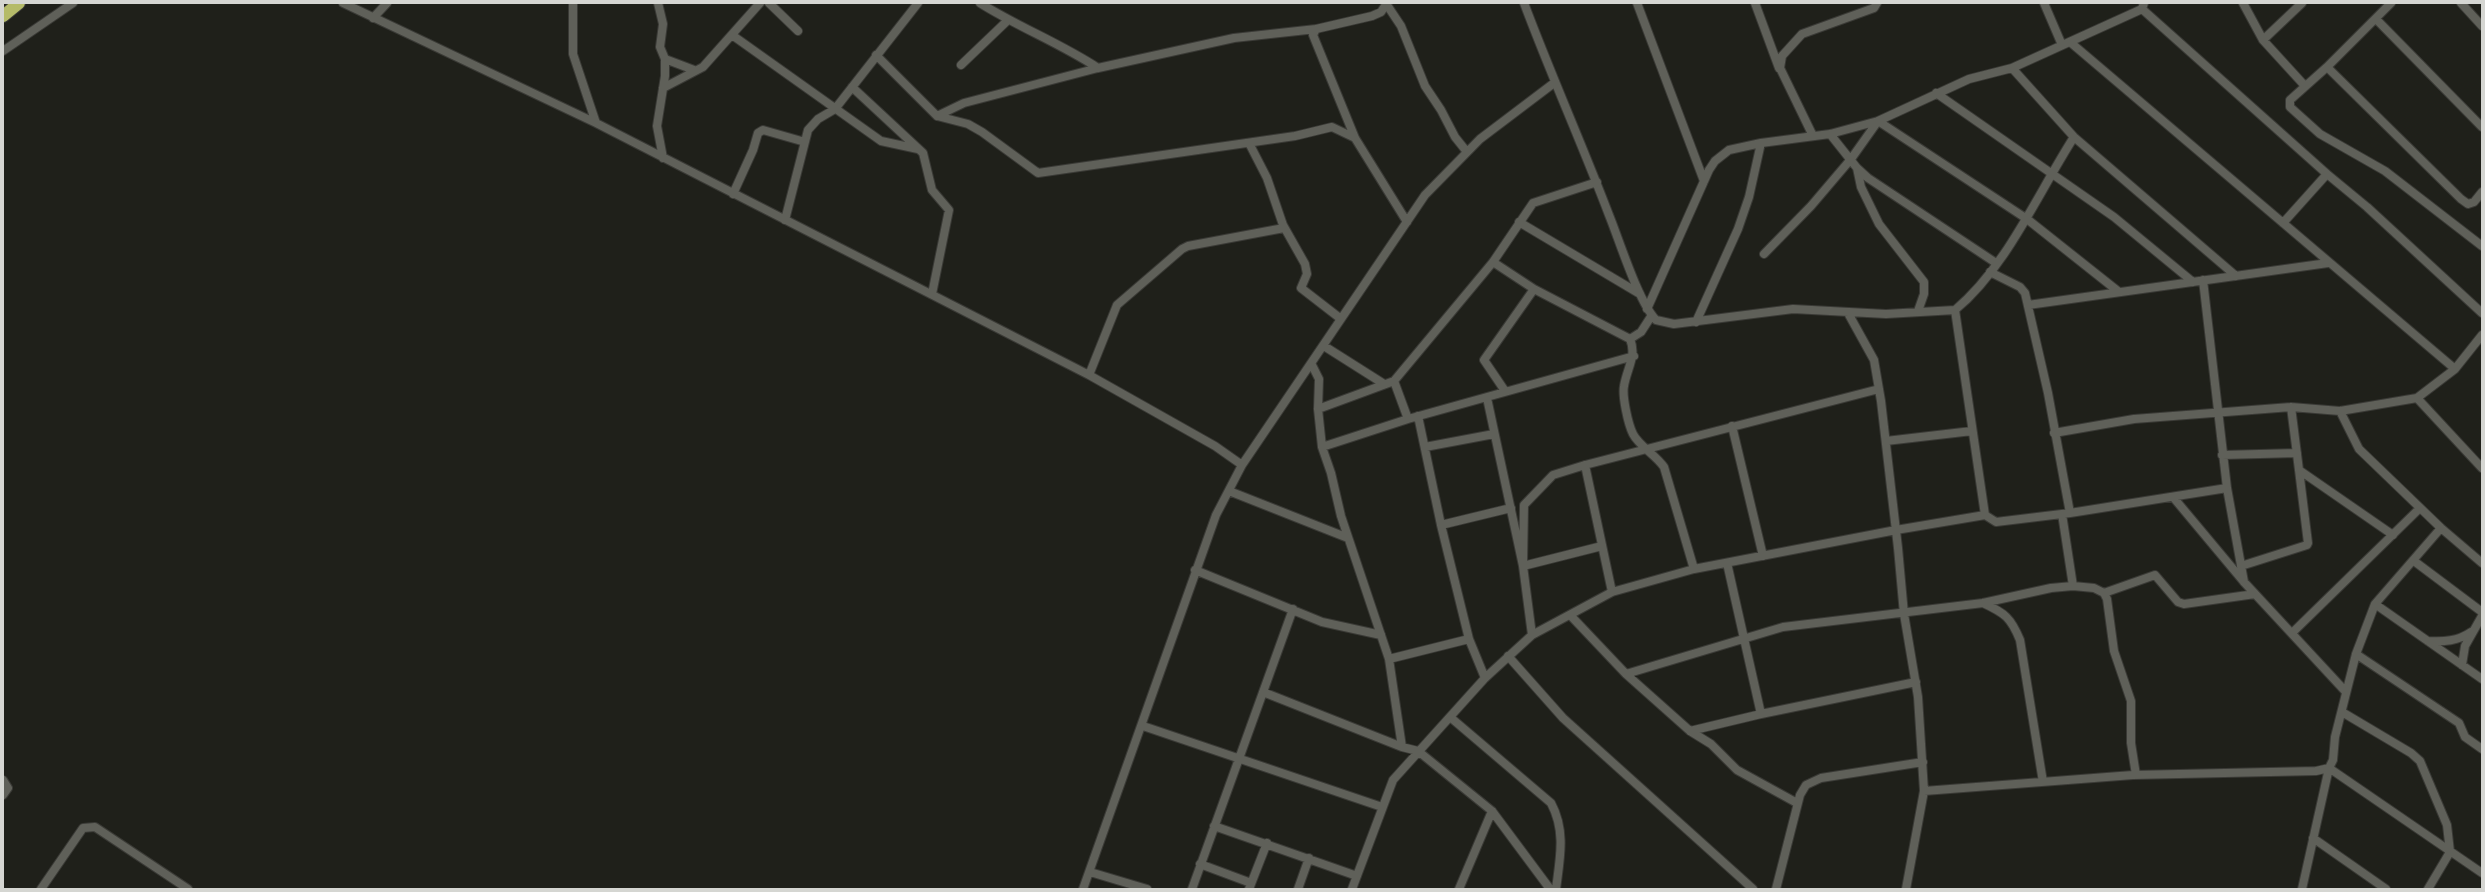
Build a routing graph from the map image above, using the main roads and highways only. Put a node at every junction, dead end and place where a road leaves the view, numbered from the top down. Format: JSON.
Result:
{"nodes":[{"id":1,"x":19,"y":3,"type":"edge"},
{"id":2,"x":3,"y":16,"type":"edge"}],
"edges":[{"from":1,"to":2,"type":"highway"}]}
